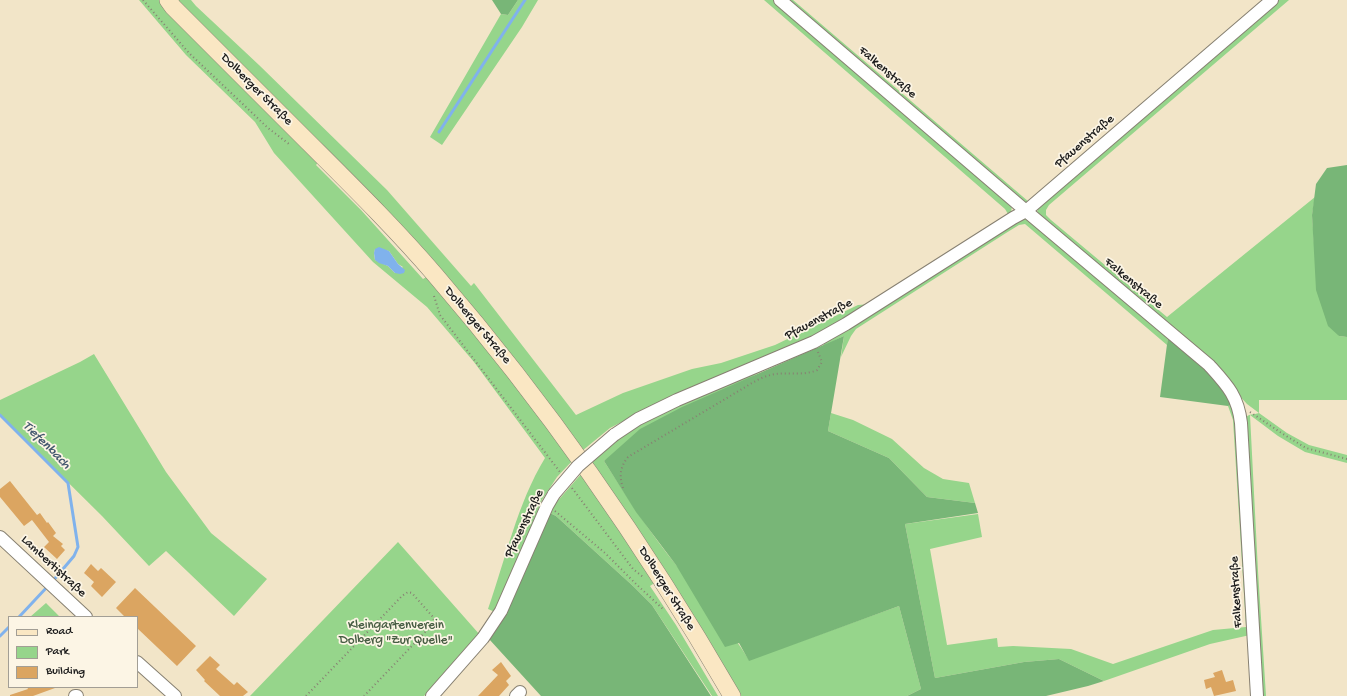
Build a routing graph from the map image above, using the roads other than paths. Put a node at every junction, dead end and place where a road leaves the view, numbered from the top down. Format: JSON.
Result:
{"nodes":[{"id":1,"x":168,"y":0,"type":"edge"},
{"id":2,"x":780,"y":0,"type":"edge"},
{"id":3,"x":1272,"y":0,"type":"edge"},
{"id":4,"x":1026,"y":211,"type":"junction"},
{"id":5,"x":0,"y":537,"type":"edge"},
{"id":6,"x":85,"y":616,"type":"edge"},
{"id":7,"x":138,"y":663,"type":"edge"},
{"id":8,"x":175,"y":696,"type":"edge"},
{"id":9,"x":432,"y":696,"type":"edge"},
{"id":10,"x":732,"y":696,"type":"edge"},
{"id":11,"x":1257,"y":696,"type":"edge"}],
"edges":[{"from":1,"to":10,"type":"main road","name":"Dolberger Straße"},
{"from":2,"to":4,"type":"street","name":"Falkenstraße"},
{"from":3,"to":4,"type":"street","name":"Pfauenstraße"},
{"from":4,"to":9,"type":"street","name":"Pfauenstraße","bridge":true},
{"from":4,"to":11,"type":"street","name":"Falkenstraße"},
{"from":5,"to":6,"type":"street","name":"Lambertistraße"},
{"from":7,"to":8,"type":"street"}]}
